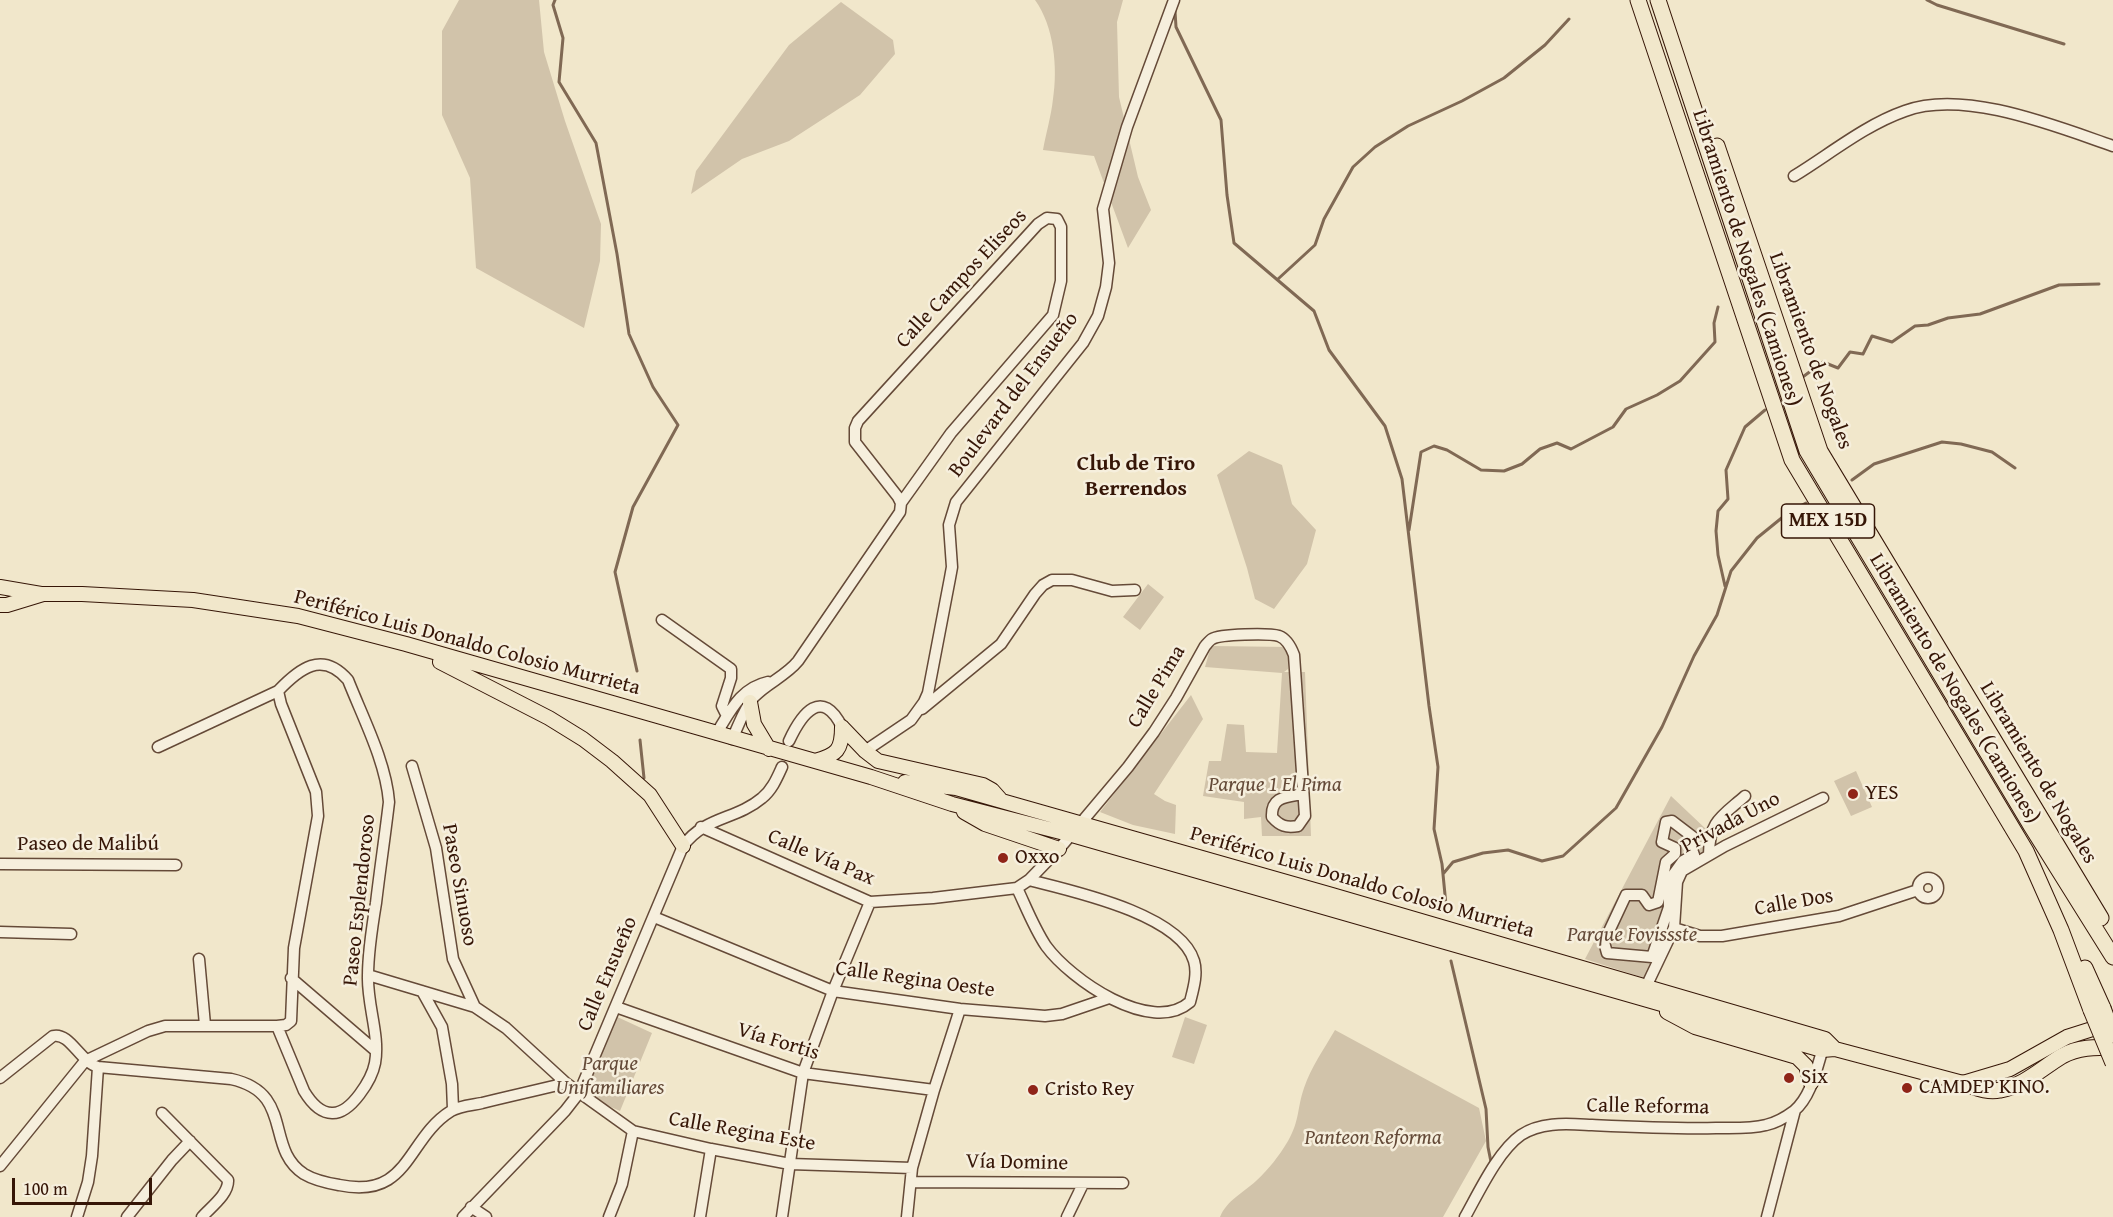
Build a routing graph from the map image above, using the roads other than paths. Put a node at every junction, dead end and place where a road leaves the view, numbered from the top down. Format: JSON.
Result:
{"nodes":[{"id":1,"x":1174,"y":0,"type":"edge"},
{"id":2,"x":1638,"y":0,"type":"edge"},
{"id":3,"x":1646,"y":0,"type":"edge"},
{"id":4,"x":1658,"y":0,"type":"edge"},
{"id":5,"x":1668,"y":0,"type":"edge"},
{"id":6,"x":2113,"y":146,"type":"edge"},
{"id":7,"x":1794,"y":176,"type":"dead end"},
{"id":8,"x":901,"y":503,"type":"junction"},
{"id":9,"x":0,"y":586,"type":"edge"},
{"id":10,"x":1135,"y":590,"type":"dead end"},
{"id":11,"x":43,"y":594,"type":"junction"},
{"id":12,"x":0,"y":604,"type":"edge"},
{"id":13,"x":662,"y":620,"type":"dead end"},
{"id":14,"x":406,"y":644,"type":"junction"},
{"id":15,"x":278,"y":691,"type":"junction"},
{"id":16,"x":754,"y":694,"type":"junction"},
{"id":17,"x":919,"y":712,"type":"junction"},
{"id":18,"x":727,"y":716,"type":"junction"},
{"id":19,"x":842,"y":727,"type":"junction"},
{"id":20,"x":716,"y":734,"type":"junction"},
{"id":21,"x":732,"y":739,"type":"junction"},
{"id":22,"x":789,"y":741,"type":"dead end"},
{"id":23,"x":158,"y":747,"type":"dead end"},
{"id":24,"x":769,"y":749,"type":"junction"},
{"id":25,"x":865,"y":751,"type":"junction"},
{"id":26,"x":815,"y":761,"type":"junction"},
{"id":27,"x":412,"y":766,"type":"dead end"},
{"id":28,"x":782,"y":767,"type":"dead end"},
{"id":29,"x":872,"y":777,"type":"junction"},
{"id":30,"x":956,"y":788,"type":"junction"},
{"id":31,"x":1303,"y":794,"type":"dead end"},
{"id":32,"x":1745,"y":795,"type":"dead end"},
{"id":33,"x":1823,"y":798,"type":"dead end"},
{"id":34,"x":1001,"y":801,"type":"junction"},
{"id":35,"x":952,"y":804,"type":"junction"},
{"id":36,"x":1081,"y":823,"type":"junction"},
{"id":37,"x":701,"y":827,"type":"junction"},
{"id":38,"x":1072,"y":835,"type":"junction"},
{"id":39,"x":1693,"y":837,"type":"junction"},
{"id":40,"x":683,"y":846,"type":"junction"},
{"id":41,"x":1059,"y":849,"type":"junction"},
{"id":42,"x":1709,"y":850,"type":"junction"},
{"id":43,"x":0,"y":864,"type":"edge"},
{"id":44,"x":176,"y":865,"type":"dead end"},
{"id":45,"x":1029,"y":880,"type":"junction"},
{"id":46,"x":1017,"y":888,"type":"junction"},
{"id":47,"x":1918,"y":890,"type":"dead end"},
{"id":48,"x":870,"y":902,"type":"junction"},
{"id":49,"x":654,"y":917,"type":"junction"},
{"id":50,"x":1674,"y":928,"type":"junction"},
{"id":51,"x":0,"y":932,"type":"edge"},
{"id":52,"x":71,"y":934,"type":"dead end"},
{"id":53,"x":2113,"y":938,"type":"edge"},
{"id":54,"x":2113,"y":957,"type":"edge"},
{"id":55,"x":199,"y":959,"type":"dead end"},
{"id":56,"x":368,"y":975,"type":"junction"},
{"id":57,"x":291,"y":978,"type":"junction"},
{"id":58,"x":422,"y":991,"type":"junction"},
{"id":59,"x":833,"y":991,"type":"junction"},
{"id":60,"x":1646,"y":996,"type":"junction"},
{"id":61,"x":1109,"y":998,"type":"junction"},
{"id":62,"x":475,"y":1007,"type":"junction"},
{"id":63,"x":615,"y":1007,"type":"junction"},
{"id":64,"x":960,"y":1009,"type":"junction"},
{"id":65,"x":2097,"y":1009,"type":"junction"},
{"id":66,"x":2113,"y":1023,"type":"edge"},
{"id":67,"x":204,"y":1025,"type":"junction"},
{"id":68,"x":278,"y":1026,"type":"junction"},
{"id":69,"x":2081,"y":1033,"type":"junction"},
{"id":70,"x":2113,"y":1034,"type":"edge"},
{"id":71,"x":1827,"y":1046,"type":"junction"},
{"id":72,"x":2113,"y":1048,"type":"edge"},
{"id":73,"x":376,"y":1051,"type":"junction"},
{"id":74,"x":2113,"y":1063,"type":"edge"},
{"id":75,"x":92,"y":1064,"type":"junction"},
{"id":76,"x":803,"y":1073,"type":"junction"},
{"id":77,"x":0,"y":1078,"type":"edge"},
{"id":78,"x":566,"y":1083,"type":"junction"},
{"id":79,"x":1811,"y":1083,"type":"junction"},
{"id":80,"x":1963,"y":1083,"type":"junction"},
{"id":81,"x":934,"y":1090,"type":"junction"},
{"id":82,"x":579,"y":1093,"type":"junction"},
{"id":83,"x":453,"y":1109,"type":"junction"},
{"id":84,"x":1795,"y":1110,"type":"junction"},
{"id":85,"x":162,"y":1113,"type":"dead end"},
{"id":86,"x":633,"y":1131,"type":"junction"},
{"id":87,"x":190,"y":1141,"type":"junction"},
{"id":88,"x":711,"y":1149,"type":"junction"},
{"id":89,"x":790,"y":1164,"type":"junction"},
{"id":90,"x":0,"y":1166,"type":"edge"},
{"id":91,"x":912,"y":1168,"type":"junction"},
{"id":92,"x":911,"y":1182,"type":"junction"},
{"id":93,"x":1123,"y":1183,"type":"dead end"},
{"id":94,"x":1083,"y":1184,"type":"junction"},
{"id":95,"x":471,"y":1207,"type":"junction"},
{"id":96,"x":77,"y":1217,"type":"edge"},
{"id":97,"x":127,"y":1217,"type":"edge"},
{"id":98,"x":202,"y":1217,"type":"edge"},
{"id":99,"x":463,"y":1217,"type":"edge"},
{"id":100,"x":486,"y":1217,"type":"edge"},
{"id":101,"x":609,"y":1217,"type":"edge"},
{"id":102,"x":700,"y":1217,"type":"edge"},
{"id":103,"x":782,"y":1217,"type":"edge"},
{"id":104,"x":907,"y":1217,"type":"edge"},
{"id":105,"x":1067,"y":1217,"type":"edge"},
{"id":106,"x":1465,"y":1217,"type":"edge"},
{"id":107,"x":1767,"y":1217,"type":"edge"}],
"edges":[{"from":1,"to":17,"type":"street","name":"Boulevard del Ensueño"},
{"from":2,"to":65,"type":"highway","name":"Libramiento de Nogales (Camiones)","number":"MEX 15D"},
{"from":3,"to":65,"type":"highway","number":"MEX 15D"},
{"from":4,"to":54,"type":"highway","name":"Libramiento de Nogales","number":"MEX 15D"},
{"from":5,"to":53,"type":"highway","name":"Libramiento de Nogales","number":"MEX 15D"},
{"from":6,"to":7,"type":"street"},
{"from":8,"to":8,"type":"street","name":"Calle Campos Eliseos"},
{"from":8,"to":16,"type":"street","name":"Calle Campos Eliseos"},
{"from":9,"to":11,"type":"main road","name":"Periférico Luis Donaldo Colosio Murrieta"},
{"from":10,"to":17,"type":"street"},
{"from":11,"to":12,"type":"main road","name":"Periférico Luis Donaldo Colosio Murrieta"},
{"from":11,"to":14,"type":"main road","name":"Periférico Luis Donaldo Colosio Murrieta"},
{"from":13,"to":18,"type":"street"},
{"from":14,"to":20,"type":"main road","name":"Periférico Luis Donaldo Colosio Murrieta"},
{"from":14,"to":40,"type":"main road"},
{"from":15,"to":23,"type":"street"},
{"from":15,"to":56,"type":"street","name":"Paseo Esplendoroso"},
{"from":15,"to":57,"type":"street"},
{"from":16,"to":18,"type":"street","name":"Calle Campos Eliseos"},
{"from":16,"to":21,"type":"street"},
{"from":16,"to":24,"type":"main road"},
{"from":17,"to":25,"type":"street"},
{"from":18,"to":20,"type":"street","name":"Calle Campos Eliseos"},
{"from":19,"to":22,"type":"street"},
{"from":19,"to":25,"type":"main road"},
{"from":19,"to":26,"type":"main road"},
{"from":20,"to":21,"type":"main road","name":"Periférico Luis Donaldo Colosio Murrieta"},
{"from":21,"to":24,"type":"main road","name":"Periférico Luis Donaldo Colosio Murrieta"},
{"from":24,"to":26,"type":"main road","name":"Periférico Luis Donaldo Colosio Murrieta"},
{"from":25,"to":34,"type":"main road"},
{"from":26,"to":29,"type":"main road","name":"Periférico Luis Donaldo Colosio Murrieta"},
{"from":27,"to":62,"type":"street","name":"Paseo Sinuoso"},
{"from":28,"to":37,"type":"street"},
{"from":29,"to":30,"type":"main road","name":"Periférico Luis Donaldo Colosio Murrieta"},
{"from":29,"to":35,"type":"main road","name":"Periférico Luis Donaldo Colosio Murrieta"},
{"from":30,"to":34,"type":"main road","name":"Periférico Luis Donaldo Colosio Murrieta"},
{"from":30,"to":35,"type":"main road"},
{"from":31,"to":36,"type":"street","name":"Calle Pima"},
{"from":32,"to":42,"type":"street"},
{"from":33,"to":42,"type":"street","name":"Privada Uno"},
{"from":34,"to":36,"type":"main road","name":"Periférico Luis Donaldo Colosio Murrieta"},
{"from":35,"to":38,"type":"main road","name":"Periférico Luis Donaldo Colosio Murrieta"},
{"from":35,"to":41,"type":"main road"},
{"from":36,"to":38,"type":"street","name":"Calle Vía Pax"},
{"from":36,"to":60,"type":"main road","name":"Periférico Luis Donaldo Colosio Murrieta"},
{"from":37,"to":40,"type":"street"},
{"from":37,"to":48,"type":"street","name":"Calle Vía Pax"},
{"from":38,"to":41,"type":"street","name":"Calle Vía Pax"},
{"from":38,"to":60,"type":"main road","name":"Periférico Luis Donaldo Colosio Murrieta"},
{"from":39,"to":39,"type":"street"},
{"from":39,"to":42,"type":"street"},
{"from":40,"to":49,"type":"street","name":"Calle Ensueño"},
{"from":41,"to":45,"type":"street","name":"Calle Vía Pax"},
{"from":42,"to":50,"type":"street","name":"Privada Uno"},
{"from":43,"to":44,"type":"street","name":"Paseo de Malibú"},
{"from":45,"to":46,"type":"street","name":"Calle Vía Pax"},
{"from":45,"to":61,"type":"street"},
{"from":46,"to":48,"type":"street","name":"Calle Vía Pax"},
{"from":46,"to":61,"type":"street"},
{"from":47,"to":50,"type":"street","name":"Calle Dos"},
{"from":48,"to":59,"type":"street"},
{"from":49,"to":59,"type":"street","name":"Calle Regina Oeste"},
{"from":49,"to":63,"type":"street","name":"Calle Ensueño"},
{"from":50,"to":60,"type":"street","name":"Privada Uno"},
{"from":51,"to":52,"type":"street"},
{"from":55,"to":67,"type":"street"},
{"from":56,"to":58,"type":"street"},
{"from":56,"to":73,"type":"street","name":"Paseo Esplendoroso"},
{"from":57,"to":68,"type":"street"},
{"from":57,"to":73,"type":"street"},
{"from":58,"to":62,"type":"street"},
{"from":58,"to":83,"type":"street"},
{"from":59,"to":64,"type":"street","name":"Calle Regina Oeste"},
{"from":59,"to":76,"type":"street"},
{"from":60,"to":71,"type":"main road","name":"Periférico Luis Donaldo Colosio Murrieta"},
{"from":60,"to":79,"type":"main road"},
{"from":61,"to":64,"type":"street","name":"Calle Regina Oeste"},
{"from":62,"to":78,"type":"street"},
{"from":63,"to":76,"type":"street","name":"Vía Fortis"},
{"from":63,"to":82,"type":"street","name":"Calle Ensueño"},
{"from":64,"to":81,"type":"street"},
{"from":65,"to":70,"type":"highway","number":"MEX 15D","bridge":true},
{"from":65,"to":74,"type":"highway","name":"Libramiento de Nogales (Camiones)","number":"MEX 15D","bridge":true},
{"from":66,"to":69,"type":"main road"},
{"from":67,"to":68,"type":"street"},
{"from":67,"to":75,"type":"street"},
{"from":68,"to":73,"type":"street","name":"Paseo Esplendoroso"},
{"from":69,"to":70,"type":"street"},
{"from":69,"to":80,"type":"main road"},
{"from":71,"to":79,"type":"street"},
{"from":71,"to":80,"type":"main road","name":"Periférico Luis Donaldo Colosio Murrieta"},
{"from":72,"to":80,"type":"highway"},
{"from":75,"to":77,"type":"street"},
{"from":75,"to":83,"type":"street"},
{"from":75,"to":90,"type":"street"},
{"from":75,"to":96,"type":"street"},
{"from":76,"to":81,"type":"street","name":"Vía Fortis"},
{"from":76,"to":89,"type":"street"},
{"from":78,"to":82,"type":"street"},
{"from":78,"to":83,"type":"street"},
{"from":79,"to":84,"type":"street"},
{"from":81,"to":91,"type":"street"},
{"from":82,"to":86,"type":"street","name":"Calle Regina Este"},
{"from":82,"to":95,"type":"street","name":"Calle Ensueño"},
{"from":84,"to":106,"type":"street","name":"Calle Reforma"},
{"from":84,"to":107,"type":"street"},
{"from":85,"to":87,"type":"street"},
{"from":86,"to":88,"type":"street","name":"Calle Regina Este"},
{"from":86,"to":101,"type":"street"},
{"from":87,"to":97,"type":"street"},
{"from":87,"to":98,"type":"street"},
{"from":88,"to":89,"type":"street","name":"Calle Regina Este"},
{"from":88,"to":102,"type":"street"},
{"from":89,"to":91,"type":"street","name":"Calle Regina Este"},
{"from":89,"to":103,"type":"street"},
{"from":91,"to":92,"type":"street"},
{"from":92,"to":94,"type":"street","name":"Vía Domine"},
{"from":92,"to":104,"type":"street"},
{"from":93,"to":94,"type":"street","name":"Vía Domine"},
{"from":94,"to":105,"type":"street"},
{"from":95,"to":99,"type":"street","name":"Calle Ensueño"},
{"from":95,"to":100,"type":"street"}]}
